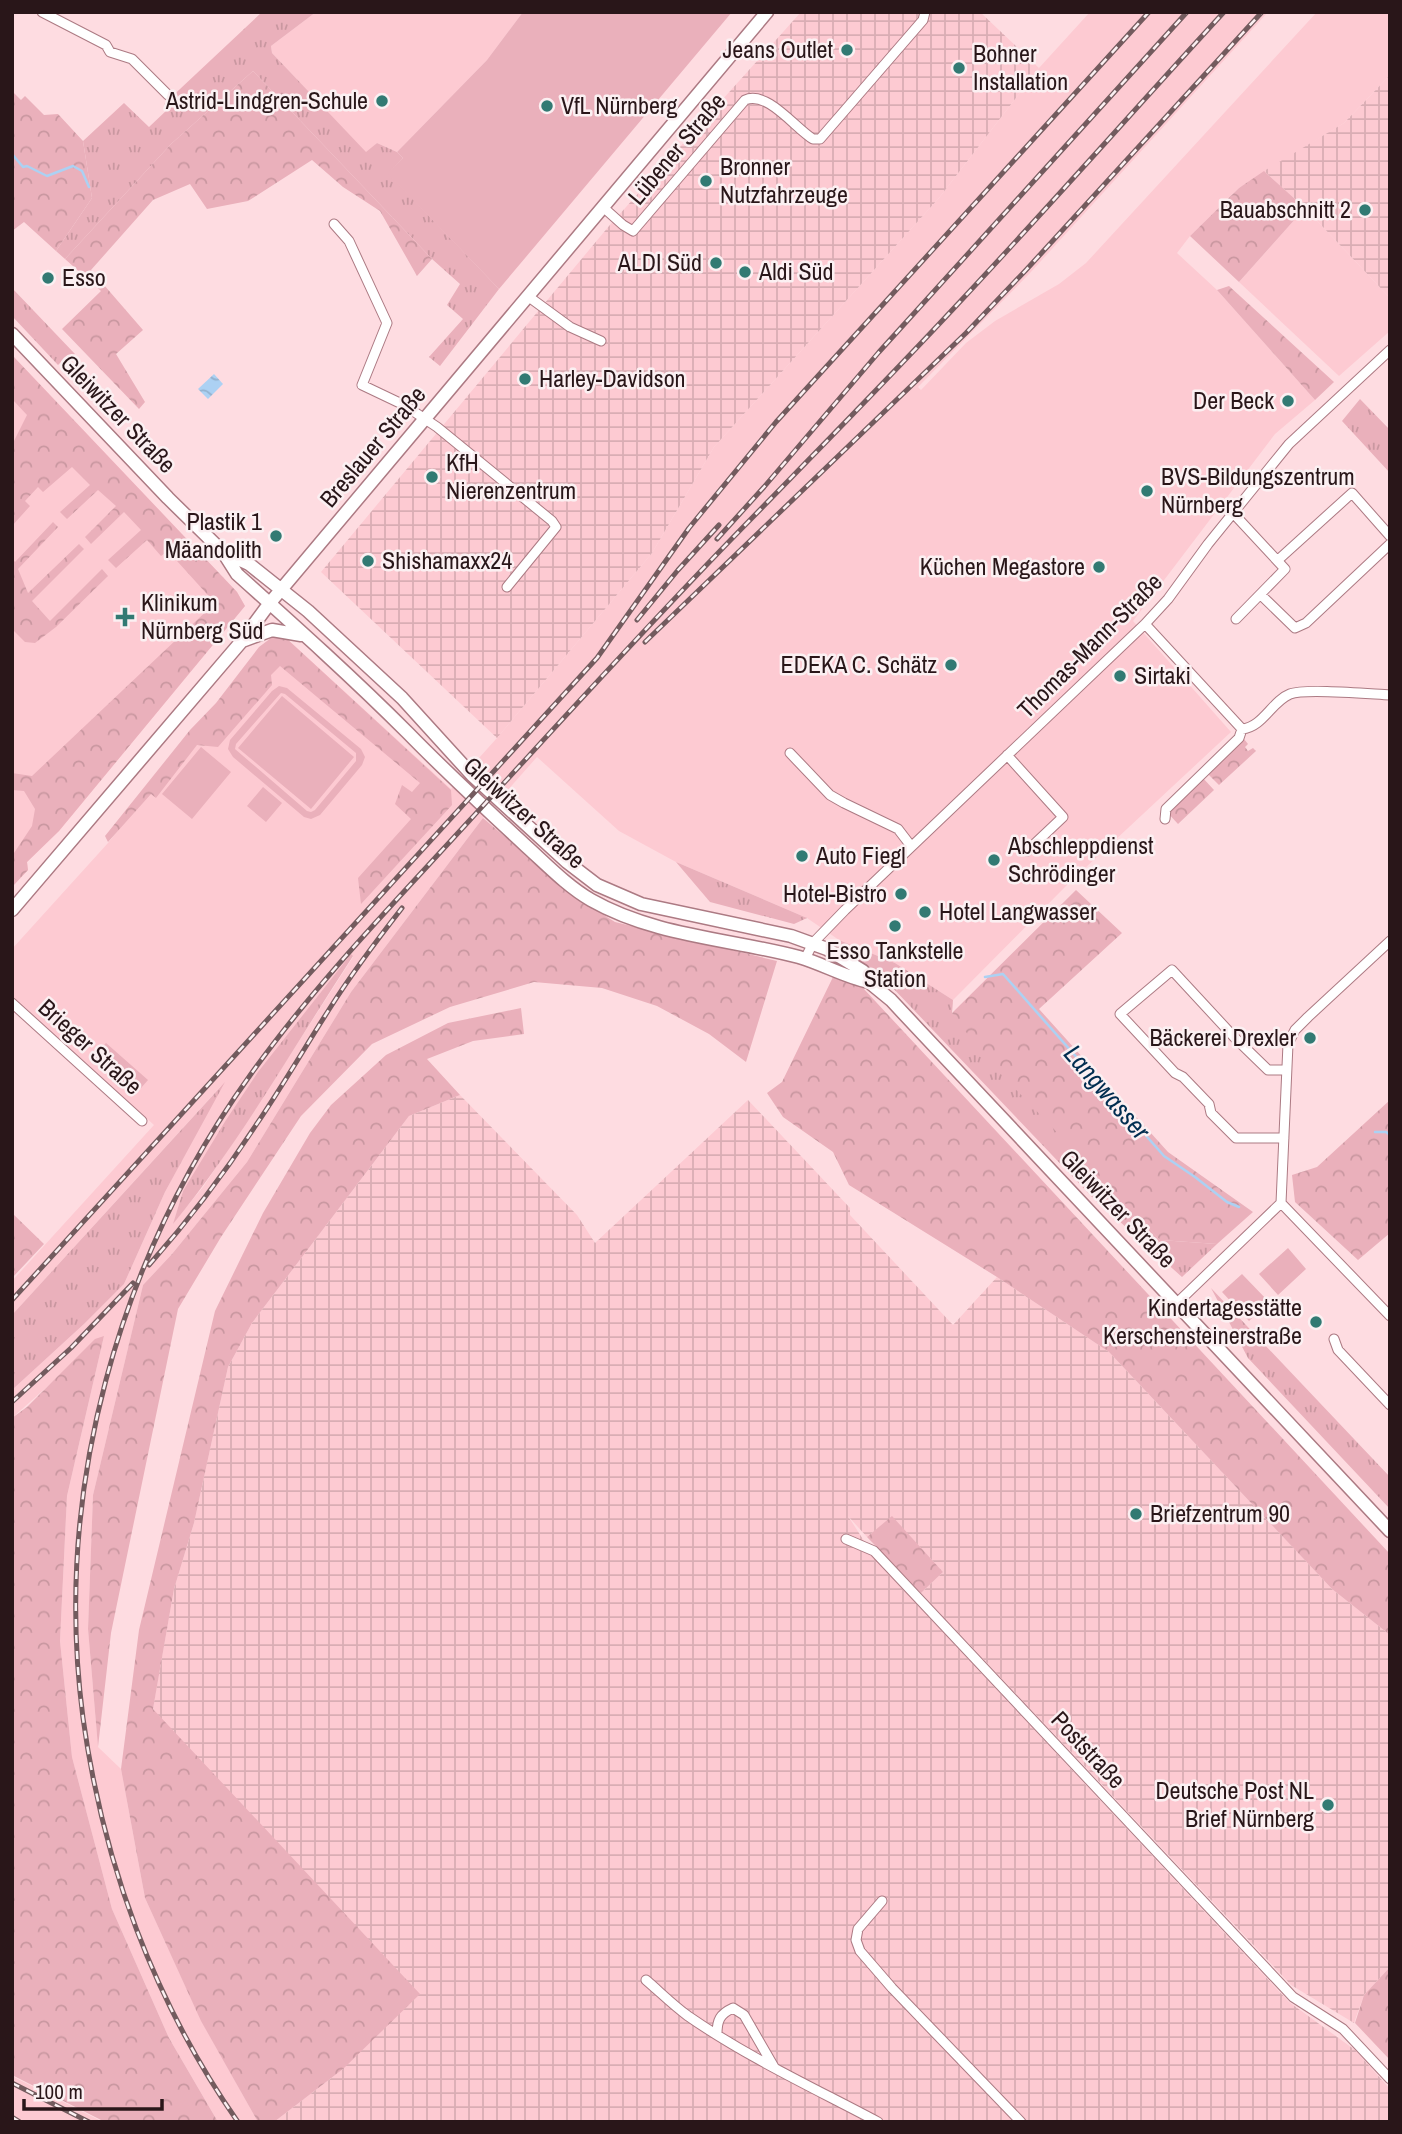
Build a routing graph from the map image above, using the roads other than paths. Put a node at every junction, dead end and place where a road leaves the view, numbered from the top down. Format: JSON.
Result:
{"nodes":[{"id":1,"x":42,"y":12,"type":"edge"},
{"id":2,"x":767,"y":12,"type":"edge"},
{"id":3,"x":925,"y":12,"type":"edge"},
{"id":4,"x":167,"y":95,"type":"dead end"},
{"id":5,"x":604,"y":208,"type":"junction"},
{"id":6,"x":334,"y":224,"type":"dead end"},
{"id":7,"x":529,"y":297,"type":"junction"},
{"id":8,"x":12,"y":334,"type":"edge"},
{"id":9,"x":601,"y":341,"type":"dead end"},
{"id":10,"x":1390,"y":350,"type":"edge"},
{"id":11,"x":425,"y":418,"type":"junction"},
{"id":12,"x":1233,"y":513,"type":"junction"},
{"id":13,"x":1390,"y":536,"type":"edge"},
{"id":14,"x":1390,"y":544,"type":"edge"},
{"id":15,"x":223,"y":552,"type":"junction"},
{"id":16,"x":1278,"y":560,"type":"junction"},
{"id":17,"x":507,"y":587,"type":"dead end"},
{"id":18,"x":282,"y":589,"type":"junction"},
{"id":19,"x":1261,"y":595,"type":"junction"},
{"id":20,"x":269,"y":604,"type":"junction"},
{"id":21,"x":1236,"y":619,"type":"dead end"},
{"id":22,"x":1145,"y":624,"type":"junction"},
{"id":23,"x":305,"y":636,"type":"junction"},
{"id":24,"x":241,"y":642,"type":"junction"},
{"id":25,"x":1390,"y":695,"type":"edge"},
{"id":26,"x":1242,"y":729,"type":"junction"},
{"id":27,"x":790,"y":753,"type":"dead end"},
{"id":28,"x":1007,"y":755,"type":"junction"},
{"id":29,"x":1165,"y":819,"type":"dead end"},
{"id":30,"x":911,"y":846,"type":"junction"},
{"id":31,"x":1027,"y":851,"type":"dead end"},
{"id":32,"x":12,"y":909,"type":"edge"},
{"id":33,"x":1390,"y":941,"type":"edge"},
{"id":34,"x":813,"y":943,"type":"junction"},
{"id":35,"x":805,"y":959,"type":"junction"},
{"id":36,"x":869,"y":982,"type":"junction"},
{"id":37,"x":12,"y":1003,"type":"edge"},
{"id":38,"x":1286,"y":1070,"type":"junction"},
{"id":39,"x":142,"y":1121,"type":"dead end"},
{"id":40,"x":1284,"y":1138,"type":"junction"},
{"id":41,"x":1281,"y":1203,"type":"junction"},
{"id":42,"x":1177,"y":1303,"type":"junction"},
{"id":43,"x":1390,"y":1316,"type":"edge"},
{"id":44,"x":1334,"y":1339,"type":"dead end"},
{"id":45,"x":1390,"y":1405,"type":"edge"},
{"id":46,"x":1390,"y":1531,"type":"edge"},
{"id":47,"x":846,"y":1539,"type":"dead end"},
{"id":48,"x":882,"y":1901,"type":"dead end"},
{"id":49,"x":646,"y":1980,"type":"dead end"},
{"id":50,"x":713,"y":2031,"type":"junction"},
{"id":51,"x":775,"y":2069,"type":"junction"},
{"id":52,"x":1390,"y":2078,"type":"edge"},
{"id":53,"x":878,"y":2122,"type":"edge"},
{"id":54,"x":1021,"y":2122,"type":"edge"}],
"edges":[{"from":1,"to":4,"type":"street"},
{"from":2,"to":5,"type":"main road","name":"Breslauer Straße"},
{"from":3,"to":5,"type":"street","name":"Lübener Straße"},
{"from":5,"to":7,"type":"main road","name":"Breslauer Straße"},
{"from":6,"to":11,"type":"street"},
{"from":7,"to":9,"type":"street"},
{"from":7,"to":11,"type":"main road","name":"Breslauer Straße"},
{"from":8,"to":15,"type":"main road","name":"Gleiwitzer Straße"},
{"from":10,"to":12,"type":"street","name":"Thomas-Mann-Straße"},
{"from":11,"to":17,"type":"street"},
{"from":11,"to":18,"type":"main road","name":"Breslauer Straße"},
{"from":12,"to":16,"type":"street"},
{"from":12,"to":22,"type":"street","name":"Thomas-Mann-Straße"},
{"from":13,"to":16,"type":"street"},
{"from":14,"to":19,"type":"street"},
{"from":15,"to":18,"type":"main road","name":"Gleiwitzer Straße"},
{"from":15,"to":20,"type":"main road","name":"Gleiwitzer Straße"},
{"from":16,"to":19,"type":"street"},
{"from":18,"to":20,"type":"main road","name":"Breslauer Straße"},
{"from":18,"to":34,"type":"main road","name":"Gleiwitzer Straße"},
{"from":19,"to":21,"type":"street"},
{"from":20,"to":23,"type":"main road","name":"Gleiwitzer Straße"},
{"from":20,"to":24,"type":"main road","name":"Breslauer Straße"},
{"from":22,"to":26,"type":"street"},
{"from":22,"to":28,"type":"street","name":"Thomas-Mann-Straße"},
{"from":23,"to":24,"type":"main road"},
{"from":23,"to":35,"type":"main road","name":"Gleiwitzer Straße"},
{"from":24,"to":32,"type":"main road","name":"Breslauer Straße"},
{"from":25,"to":26,"type":"street"},
{"from":26,"to":29,"type":"street"},
{"from":27,"to":30,"type":"street"},
{"from":28,"to":30,"type":"street","name":"Thomas-Mann-Straße"},
{"from":28,"to":31,"type":"street"},
{"from":30,"to":34,"type":"street","name":"Thomas-Mann-Straße"},
{"from":33,"to":38,"type":"street"},
{"from":34,"to":35,"type":"street","name":"Thomas-Mann-Straße"},
{"from":34,"to":36,"type":"main road","name":"Gleiwitzer Straße"},
{"from":35,"to":36,"type":"main road","name":"Gleiwitzer Straße"},
{"from":36,"to":42,"type":"main road","name":"Gleiwitzer Straße"},
{"from":37,"to":39,"type":"street","name":"Brieger Straße"},
{"from":38,"to":40,"type":"street"},
{"from":38,"to":40,"type":"street"},
{"from":40,"to":41,"type":"street"},
{"from":41,"to":42,"type":"street"},
{"from":41,"to":43,"type":"street"},
{"from":42,"to":46,"type":"main road","name":"Gleiwitzer Straße"},
{"from":44,"to":45,"type":"street"},
{"from":47,"to":52,"type":"street","name":"Poststraße"},
{"from":48,"to":54,"type":"street"},
{"from":49,"to":50,"type":"street"},
{"from":50,"to":51,"type":"street"},
{"from":50,"to":51,"type":"street"},
{"from":51,"to":53,"type":"street"}]}
